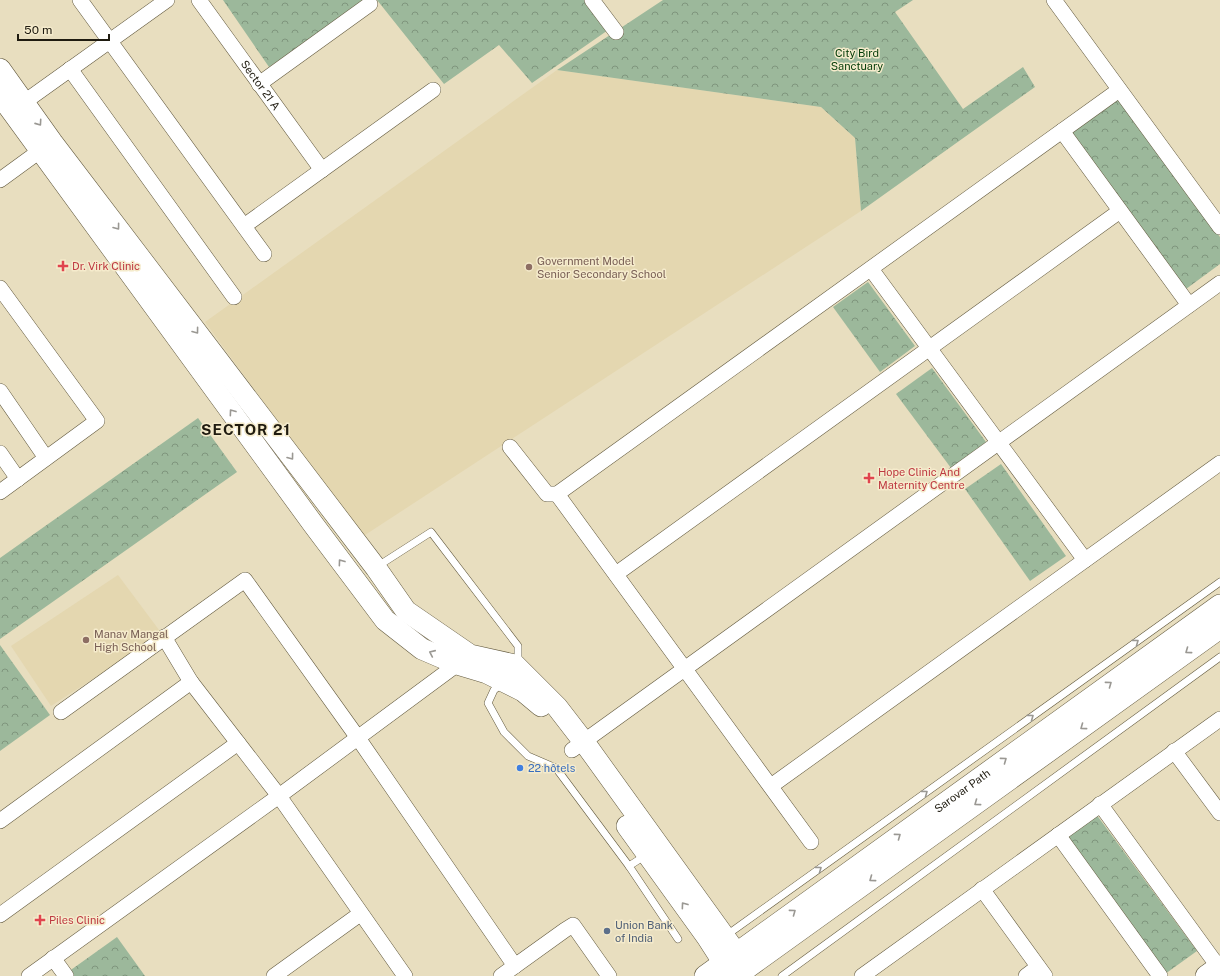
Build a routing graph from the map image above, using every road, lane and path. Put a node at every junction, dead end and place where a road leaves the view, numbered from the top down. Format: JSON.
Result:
{"nodes":[{"id":1,"x":80,"y":0,"type":"edge"},
{"id":2,"x":167,"y":0,"type":"edge"},
{"id":3,"x":199,"y":0,"type":"edge"},
{"id":4,"x":592,"y":0,"type":"edge"},
{"id":5,"x":1054,"y":0,"type":"edge"},
{"id":6,"x":370,"y":4,"type":"dead end"},
{"id":7,"x":616,"y":32,"type":"dead end"},
{"id":8,"x":110,"y":41,"type":"junction"},
{"id":9,"x":0,"y":69,"type":"edge"},
{"id":10,"x":70,"y":69,"type":"junction"},
{"id":11,"x":259,"y":84,"type":"junction"},
{"id":12,"x":433,"y":90,"type":"dead end"},
{"id":13,"x":1119,"y":90,"type":"junction"},
{"id":14,"x":0,"y":95,"type":"edge"},
{"id":15,"x":18,"y":107,"type":"junction"},
{"id":16,"x":1062,"y":131,"type":"junction"},
{"id":17,"x":46,"y":146,"type":"junction"},
{"id":18,"x":322,"y":170,"type":"junction"},
{"id":19,"x":0,"y":180,"type":"edge"},
{"id":20,"x":1120,"y":211,"type":"junction"},
{"id":21,"x":244,"y":226,"type":"junction"},
{"id":22,"x":1220,"y":227,"type":"edge"},
{"id":23,"x":264,"y":254,"type":"dead end"},
{"id":24,"x":871,"y":268,"type":"junction"},
{"id":25,"x":1220,"y":283,"type":"edge"},
{"id":26,"x":0,"y":288,"type":"edge"},
{"id":27,"x":234,"y":297,"type":"dead end"},
{"id":28,"x":1189,"y":305,"type":"junction"},
{"id":29,"x":930,"y":348,"type":"junction"},
{"id":30,"x":0,"y":391,"type":"edge"},
{"id":31,"x":999,"y":442,"type":"junction"},
{"id":32,"x":510,"y":447,"type":"dead end"},
{"id":33,"x":0,"y":453,"type":"edge"},
{"id":34,"x":46,"y":458,"type":"junction"},
{"id":35,"x":1220,"y":463,"type":"edge"},
{"id":36,"x":18,"y":478,"type":"junction"},
{"id":37,"x":0,"y":492,"type":"edge"},
{"id":38,"x":558,"y":494,"type":"junction"},
{"id":39,"x":1085,"y":560,"type":"junction"},
{"id":40,"x":376,"y":568,"type":"junction"},
{"id":41,"x":616,"y":574,"type":"junction"},
{"id":42,"x":1220,"y":582,"type":"edge"},
{"id":43,"x":1220,"y":605,"type":"edge"},
{"id":44,"x":1220,"y":628,"type":"edge"},
{"id":45,"x":164,"y":637,"type":"junction"},
{"id":46,"x":1220,"y":657,"type":"edge"},
{"id":47,"x":463,"y":660,"type":"junction"},
{"id":48,"x":685,"y":669,"type":"junction"},
{"id":49,"x":510,"y":673,"type":"junction"},
{"id":50,"x":191,"y":682,"type":"junction"},
{"id":51,"x":61,"y":712,"type":"dead end"},
{"id":52,"x":1220,"y":719,"type":"edge"},
{"id":53,"x":358,"y":738,"type":"junction"},
{"id":54,"x":238,"y":744,"type":"junction"},
{"id":55,"x":578,"y":746,"type":"junction"},
{"id":56,"x":1174,"y":751,"type":"junction"},
{"id":57,"x":771,"y":786,"type":"junction"},
{"id":58,"x":279,"y":796,"type":"junction"},
{"id":59,"x":1100,"y":804,"type":"junction"},
{"id":60,"x":1220,"y":813,"type":"edge"},
{"id":61,"x":0,"y":821,"type":"edge"},
{"id":62,"x":1058,"y":835,"type":"junction"},
{"id":63,"x":811,"y":842,"type":"dead end"},
{"id":64,"x":653,"y":850,"type":"junction"},
{"id":65,"x":629,"y":866,"type":"junction"},
{"id":66,"x":982,"y":890,"type":"junction"},
{"id":67,"x":360,"y":914,"type":"junction"},
{"id":68,"x":0,"y":915,"type":"edge"},
{"id":69,"x":766,"y":931,"type":"junction"},
{"id":70,"x":716,"y":932,"type":"junction"},
{"id":71,"x":678,"y":939,"type":"dead end"},
{"id":72,"x":54,"y":958,"type":"junction"},
{"id":73,"x":515,"y":966,"type":"junction"},
{"id":74,"x":735,"y":967,"type":"edge"},
{"id":75,"x":1216,"y":969,"type":"edge"},
{"id":76,"x":1042,"y":971,"type":"edge"},
{"id":77,"x":29,"y":976,"type":"edge"},
{"id":78,"x":66,"y":976,"type":"edge"},
{"id":79,"x":274,"y":976,"type":"edge"},
{"id":80,"x":405,"y":976,"type":"edge"},
{"id":81,"x":501,"y":976,"type":"edge"},
{"id":82,"x":609,"y":976,"type":"edge"},
{"id":83,"x":700,"y":976,"type":"edge"},
{"id":84,"x":704,"y":976,"type":"edge"},
{"id":85,"x":782,"y":976,"type":"edge"},
{"id":86,"x":862,"y":976,"type":"edge"},
{"id":87,"x":1026,"y":976,"type":"edge"},
{"id":88,"x":1160,"y":976,"type":"edge"}],
"edges":[{"from":1,"to":8,"type":"street"},
{"from":2,"to":8,"type":"street"},
{"from":3,"to":11,"type":"street","name":"Sector 21 A"},
{"from":4,"to":7,"type":"street"},
{"from":5,"to":13,"type":"street"},
{"from":6,"to":11,"type":"street"},
{"from":8,"to":10,"type":"street"},
{"from":8,"to":21,"type":"street"},
{"from":9,"to":15,"type":"street"},
{"from":10,"to":15,"type":"street"},
{"from":10,"to":27,"type":"street"},
{"from":11,"to":18,"type":"street","name":"Sector 21 A"},
{"from":12,"to":18,"type":"street"},
{"from":13,"to":16,"type":"street"},
{"from":13,"to":22,"type":"street"},
{"from":14,"to":15,"type":"street"},
{"from":15,"to":17,"type":"street"},
{"from":16,"to":20,"type":"street"},
{"from":16,"to":24,"type":"street"},
{"from":17,"to":19,"type":"street"},
{"from":17,"to":40,"type":"street","one_way":true},
{"from":47,"to":17,"type":"street","one_way":true},
{"from":18,"to":21,"type":"street"},
{"from":20,"to":28,"type":"street"},
{"from":20,"to":29,"type":"street"},
{"from":21,"to":23,"type":"street"},
{"from":24,"to":29,"type":"street"},
{"from":24,"to":38,"type":"street"},
{"from":25,"to":28,"type":"street"},
{"from":26,"to":34,"type":"street"},
{"from":28,"to":31,"type":"street"},
{"from":29,"to":31,"type":"street"},
{"from":29,"to":41,"type":"street"},
{"from":30,"to":34,"type":"street"},
{"from":31,"to":39,"type":"street"},
{"from":31,"to":48,"type":"street"},
{"from":32,"to":38,"type":"street"},
{"from":33,"to":36,"type":"street"},
{"from":34,"to":36,"type":"street"},
{"from":35,"to":39,"type":"street"},
{"from":36,"to":37,"type":"street"},
{"from":38,"to":41,"type":"street"},
{"from":39,"to":57,"type":"street"},
{"from":40,"to":47,"type":"street"},
{"from":40,"to":49,"type":"lane"},
{"from":41,"to":48,"type":"street"},
{"from":70,"to":42,"type":"lane","one_way":true},
{"from":69,"to":43,"type":"street","name":"Sarovar Path","one_way":true},
{"from":44,"to":74,"type":"street","name":"Sarovar Path","one_way":true},
{"from":45,"to":50,"type":"street"},
{"from":45,"to":51,"type":"street"},
{"from":45,"to":53,"type":"street"},
{"from":46,"to":85,"type":"lane"},
{"from":47,"to":49,"type":"street"},
{"from":47,"to":53,"type":"street"},
{"from":48,"to":55,"type":"street"},
{"from":48,"to":57,"type":"street"},
{"from":49,"to":55,"type":"street"},
{"from":49,"to":65,"type":"lane"},
{"from":50,"to":54,"type":"street"},
{"from":50,"to":61,"type":"street"},
{"from":52,"to":56,"type":"street"},
{"from":53,"to":58,"type":"street"},
{"from":53,"to":73,"type":"street"},
{"from":54,"to":58,"type":"street"},
{"from":54,"to":68,"type":"street"},
{"from":55,"to":64,"type":"street"},
{"from":56,"to":59,"type":"street"},
{"from":56,"to":60,"type":"street"},
{"from":57,"to":63,"type":"street"},
{"from":58,"to":67,"type":"street"},
{"from":58,"to":72,"type":"street"},
{"from":59,"to":62,"type":"street"},
{"from":59,"to":75,"type":"street"},
{"from":62,"to":66,"type":"street"},
{"from":62,"to":88,"type":"street"},
{"from":64,"to":65,"type":"lane"},
{"from":64,"to":70,"type":"street"},
{"from":65,"to":71,"type":"lane"},
{"from":66,"to":76,"type":"street"},
{"from":66,"to":86,"type":"street"},
{"from":67,"to":79,"type":"street"},
{"from":67,"to":80,"type":"street"},
{"from":69,"to":70,"type":"street"},
{"from":69,"to":74,"type":"street","name":"Sarovar Path"},
{"from":70,"to":74,"type":"street"},
{"from":70,"to":83,"type":"street"},
{"from":72,"to":77,"type":"street"},
{"from":72,"to":78,"type":"street"},
{"from":73,"to":81,"type":"street"},
{"from":73,"to":82,"type":"street"},
{"from":74,"to":84,"type":"street","name":"Sarovar Path"},
{"from":76,"to":87,"type":"street"}]}
